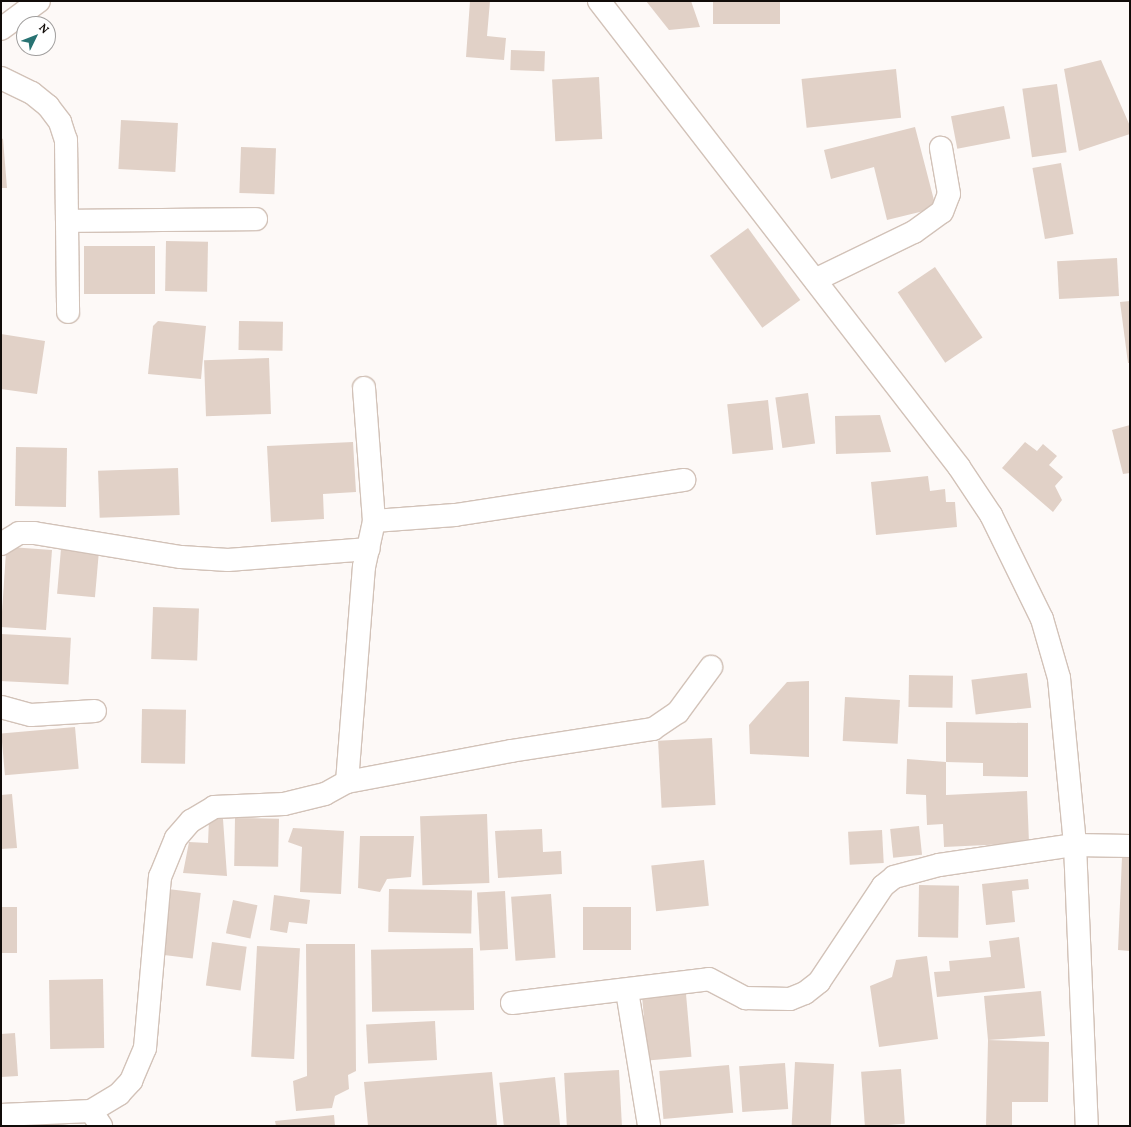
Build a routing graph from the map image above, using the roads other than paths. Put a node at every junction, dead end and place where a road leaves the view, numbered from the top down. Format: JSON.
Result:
{"nodes":[{"id":1,"x":40,"y":1,"type":"edge"},
{"id":2,"x":599,"y":1,"type":"edge"},
{"id":3,"x":1,"y":29,"type":"edge"},
{"id":4,"x":1,"y":78,"type":"edge"},
{"id":5,"x":941,"y":148,"type":"dead end"},
{"id":6,"x":256,"y":219,"type":"dead end"},
{"id":7,"x":68,"y":221,"type":"junction"},
{"id":8,"x":815,"y":280,"type":"junction"},
{"id":9,"x":68,"y":312,"type":"dead end"},
{"id":10,"x":364,"y":388,"type":"dead end"},
{"id":11,"x":684,"y":480,"type":"dead end"},
{"id":12,"x":374,"y":521,"type":"junction"},
{"id":13,"x":1,"y":544,"type":"edge"},
{"id":14,"x":368,"y":550,"type":"junction"},
{"id":15,"x":711,"y":667,"type":"dead end"},
{"id":16,"x":1,"y":707,"type":"edge"},
{"id":17,"x":95,"y":711,"type":"dead end"},
{"id":18,"x":347,"y":782,"type":"junction"},
{"id":19,"x":1075,"y":845,"type":"junction"},
{"id":20,"x":1130,"y":846,"type":"edge"},
{"id":21,"x":627,"y":991,"type":"junction"},
{"id":22,"x":512,"y":1003,"type":"dead end"},
{"id":23,"x":1,"y":1115,"type":"edge"},
{"id":24,"x":96,"y":1118,"type":"edge"},
{"id":25,"x":649,"y":1126,"type":"edge"},
{"id":26,"x":1087,"y":1126,"type":"edge"}],
"edges":[{"from":1,"to":3,"type":"street"},
{"from":2,"to":8,"type":"street"},
{"from":4,"to":7,"type":"street"},
{"from":5,"to":8,"type":"street"},
{"from":6,"to":7,"type":"street"},
{"from":7,"to":9,"type":"street"},
{"from":8,"to":19,"type":"street"},
{"from":10,"to":12,"type":"street"},
{"from":11,"to":12,"type":"street"},
{"from":12,"to":14,"type":"street"},
{"from":13,"to":14,"type":"street"},
{"from":14,"to":18,"type":"street"},
{"from":15,"to":18,"type":"street"},
{"from":16,"to":17,"type":"street"},
{"from":18,"to":24,"type":"street"},
{"from":19,"to":20,"type":"street"},
{"from":19,"to":21,"type":"street"},
{"from":19,"to":26,"type":"street"},
{"from":21,"to":22,"type":"street"},
{"from":21,"to":25,"type":"street"},
{"from":23,"to":24,"type":"street"}]}
